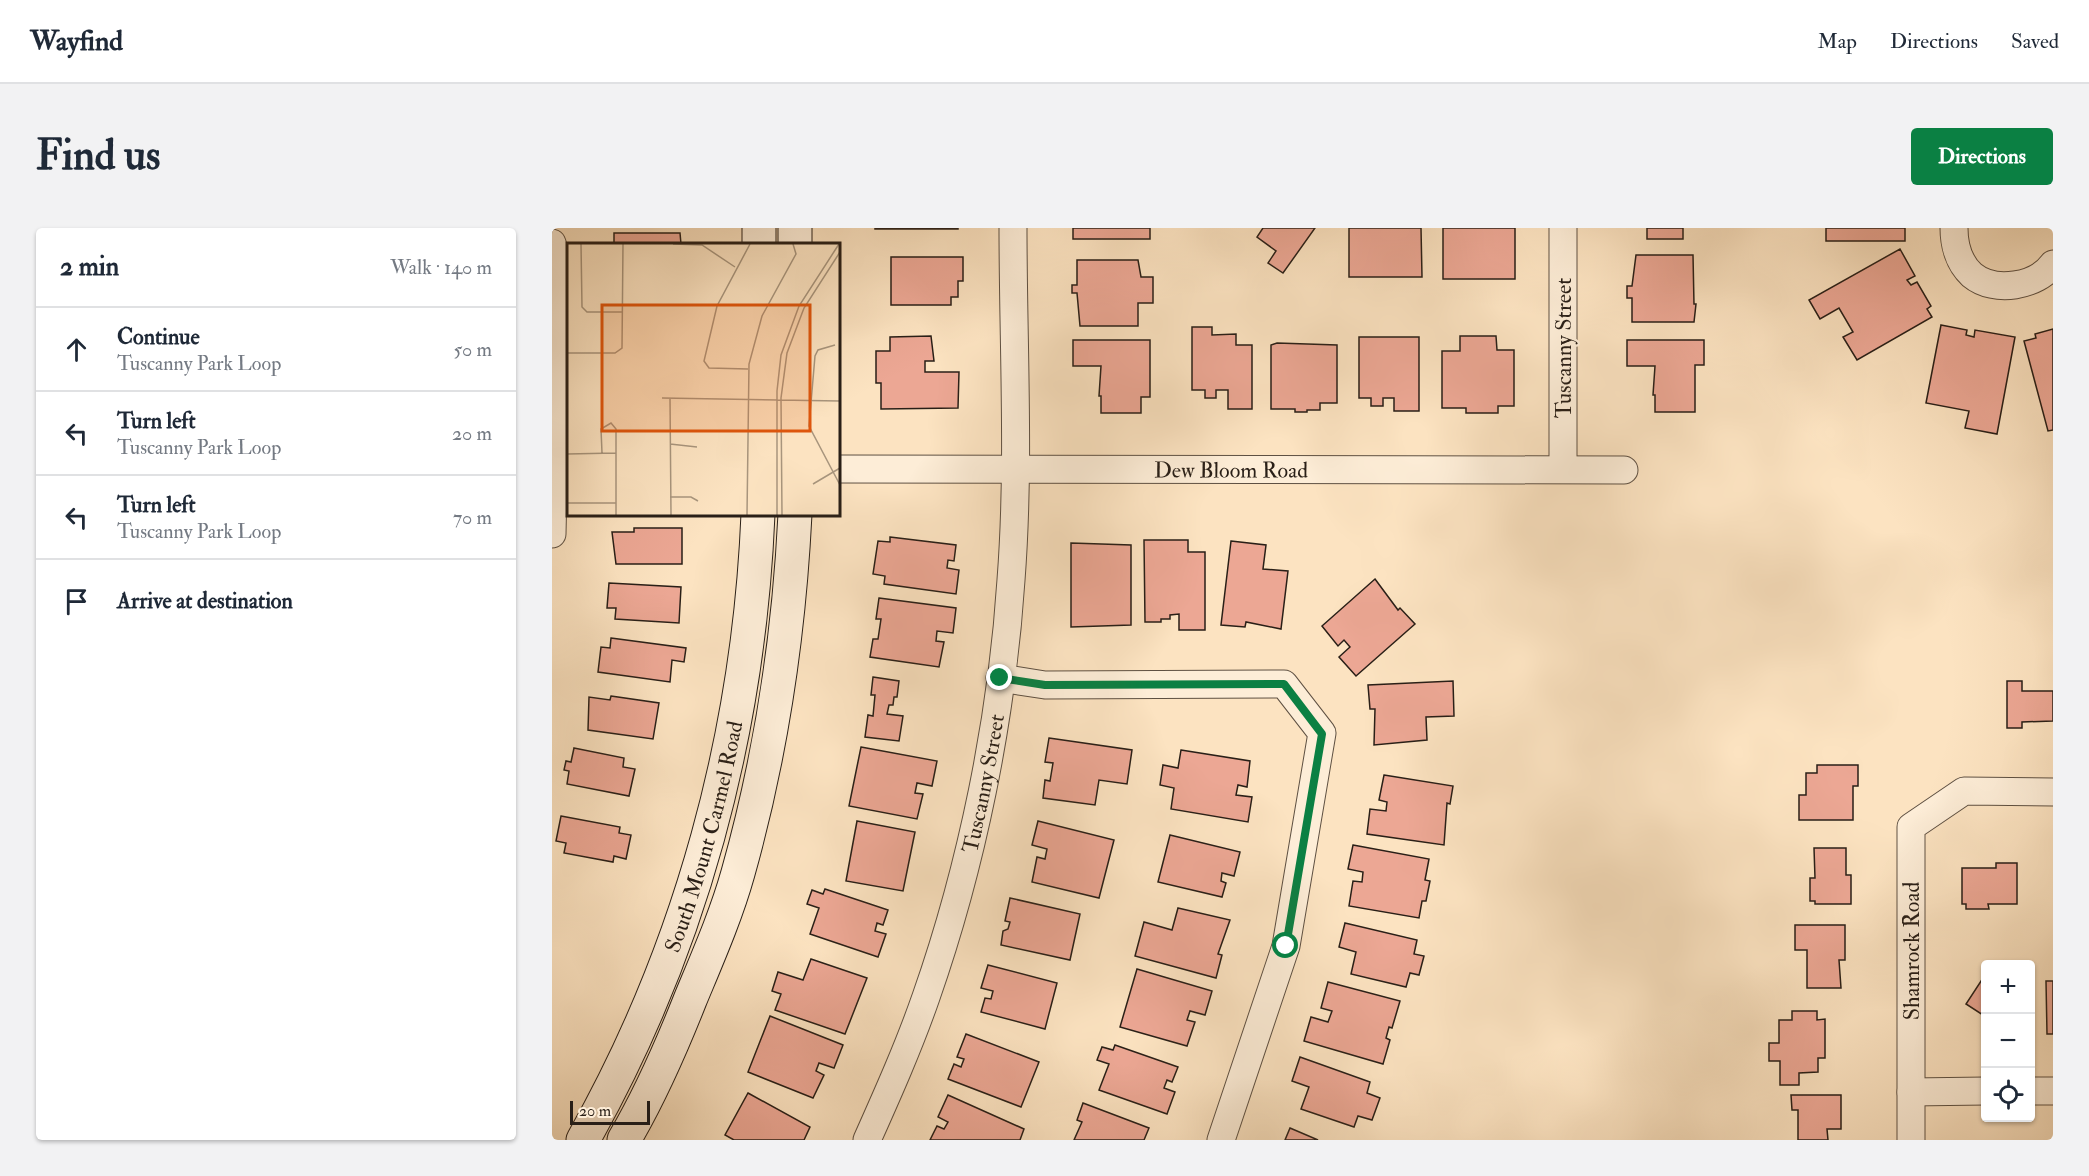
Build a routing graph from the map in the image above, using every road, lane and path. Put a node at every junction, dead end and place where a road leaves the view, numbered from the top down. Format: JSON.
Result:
{"nodes":[{"id":1,"x":1013,"y":228,"type":"edge"},
{"id":2,"x":1563,"y":228,"type":"edge"},
{"id":3,"x":1954,"y":228,"type":"edge"},
{"id":4,"x":552,"y":243,"type":"edge"},
{"id":5,"x":2053,"y":264,"type":"edge"},
{"id":6,"x":558,"y":469,"type":"edge"},
{"id":7,"x":840,"y":469,"type":"edge"},
{"id":8,"x":1563,"y":469,"type":"junction"},
{"id":9,"x":1014,"y":470,"type":"junction"},
{"id":10,"x":1624,"y":470,"type":"dead end"},
{"id":11,"x":758,"y":516,"type":"edge"},
{"id":12,"x":795,"y":516,"type":"edge"},
{"id":13,"x":552,"y":534,"type":"edge"},
{"id":14,"x":1000,"y":678,"type":"junction"},
{"id":15,"x":2053,"y":792,"type":"edge"},
{"id":16,"x":1981,"y":1091,"type":"edge"},
{"id":17,"x":2035,"y":1091,"type":"edge"},
{"id":18,"x":2053,"y":1091,"type":"edge"},
{"id":19,"x":1911,"y":1092,"type":"junction"},
{"id":20,"x":583,"y":1140,"type":"edge"},
{"id":21,"x":624,"y":1140,"type":"edge"},
{"id":22,"x":867,"y":1140,"type":"edge"},
{"id":23,"x":1221,"y":1140,"type":"edge"},
{"id":24,"x":1911,"y":1140,"type":"edge"}],
"edges":[{"from":1,"to":9,"type":"street","name":"Tuscanny Street"},
{"from":2,"to":8,"type":"street","name":"Tuscanny Street"},
{"from":3,"to":5,"type":"street"},
{"from":4,"to":6,"type":"street"},
{"from":6,"to":13,"type":"street"},
{"from":7,"to":9,"type":"street","name":"Dew Bloom Road"},
{"from":8,"to":9,"type":"street","name":"Dew Bloom Road"},
{"from":8,"to":10,"type":"street","name":"Dew Bloom Road"},
{"from":9,"to":14,"type":"street","name":"Tuscanny Street"},
{"from":11,"to":20,"type":"street","name":"South Mount Carmel Road"},
{"from":12,"to":21,"type":"street","name":"South Mount Carmel Road"},
{"from":14,"to":22,"type":"street","name":"Tuscanny Street"},
{"from":14,"to":23,"type":"street"},
{"from":15,"to":19,"type":"street","name":"Shamrock Road"},
{"from":16,"to":19,"type":"street"},
{"from":17,"to":18,"type":"street"},
{"from":19,"to":24,"type":"street","name":"Shamrock Road"}]}
